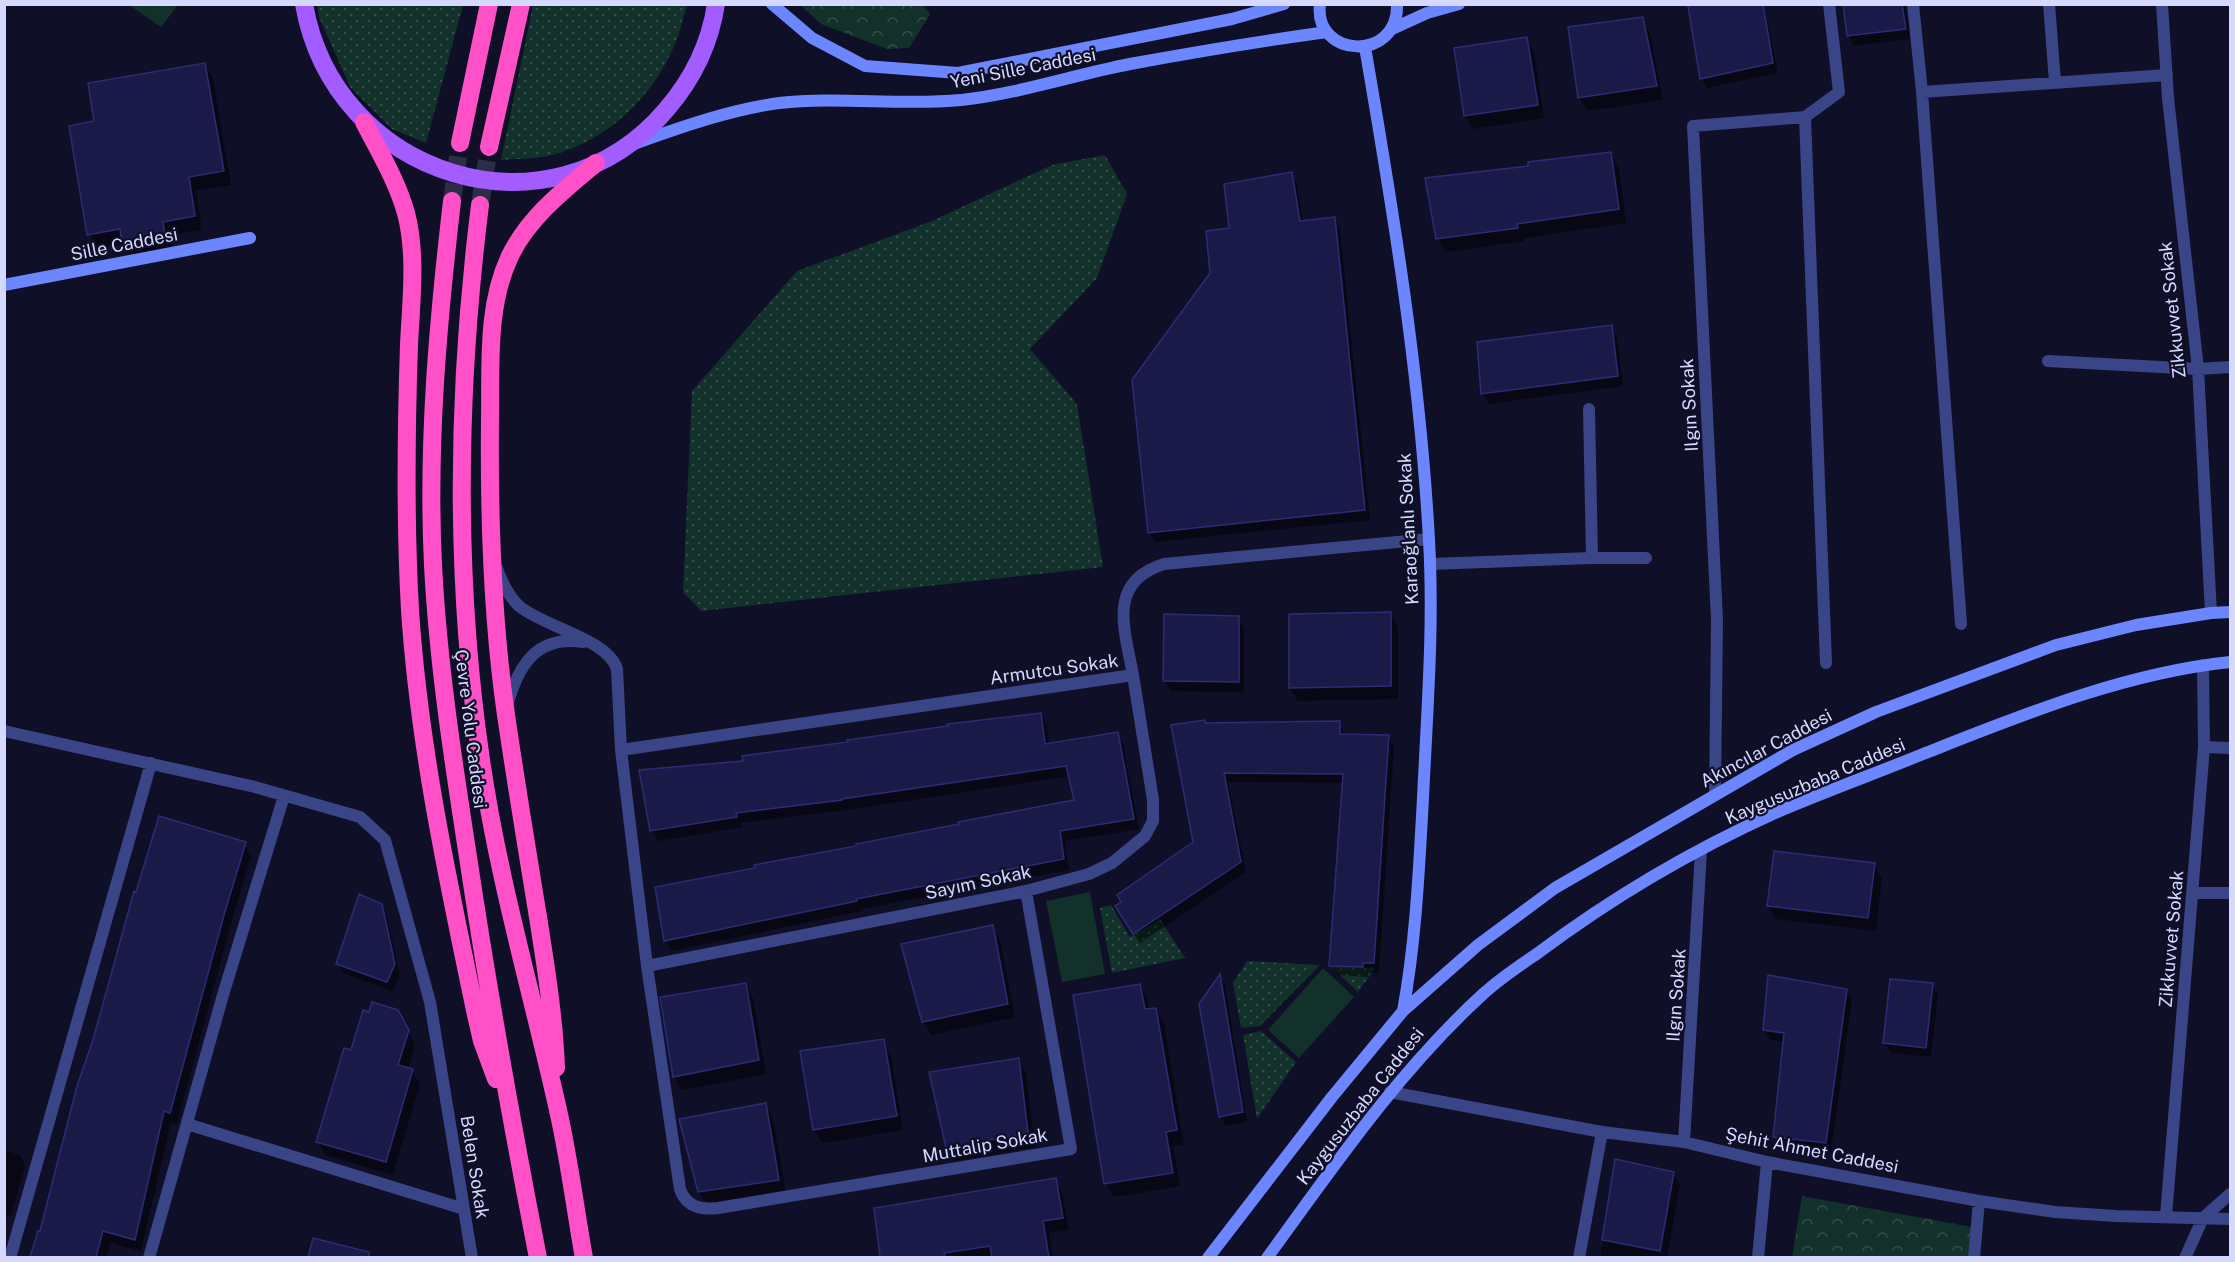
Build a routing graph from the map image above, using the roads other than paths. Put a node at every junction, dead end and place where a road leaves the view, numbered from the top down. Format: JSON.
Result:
{"nodes":[{"id":1,"x":304,"y":4,"type":"edge"},
{"id":2,"x":489,"y":4,"type":"edge"},
{"id":3,"x":520,"y":4,"type":"edge"},
{"id":4,"x":716,"y":4,"type":"edge"},
{"id":5,"x":772,"y":4,"type":"edge"},
{"id":6,"x":1284,"y":4,"type":"edge"},
{"id":7,"x":1320,"y":4,"type":"edge"},
{"id":8,"x":1397,"y":4,"type":"edge"},
{"id":9,"x":1459,"y":4,"type":"edge"},
{"id":10,"x":1829,"y":4,"type":"edge"},
{"id":11,"x":1913,"y":4,"type":"edge"},
{"id":12,"x":2049,"y":4,"type":"edge"},
{"id":13,"x":2162,"y":4,"type":"edge"},
{"id":14,"x":1392,"y":29,"type":"junction"},
{"id":15,"x":1327,"y":32,"type":"junction"},
{"id":16,"x":1365,"y":47,"type":"junction"},
{"id":17,"x":2167,"y":75,"type":"junction"},
{"id":18,"x":2055,"y":82,"type":"junction"},
{"id":19,"x":1922,"y":92,"type":"junction"},
{"id":20,"x":1805,"y":117,"type":"junction"},
{"id":21,"x":364,"y":122,"type":"junction"},
{"id":22,"x":460,"y":143,"type":"tunnel mouth"},
{"id":23,"x":489,"y":147,"type":"tunnel mouth"},
{"id":24,"x":621,"y":149,"type":"junction"},
{"id":25,"x":596,"y":163,"type":"junction"},
{"id":26,"x":452,"y":201,"type":"tunnel mouth"},
{"id":27,"x":480,"y":205,"type":"tunnel mouth"},
{"id":28,"x":250,"y":238,"type":"dead end"},
{"id":29,"x":4,"y":285,"type":"edge"},
{"id":30,"x":2048,"y":361,"type":"dead end"},
{"id":31,"x":2230,"y":367,"type":"edge"},
{"id":32,"x":2198,"y":369,"type":"junction"},
{"id":33,"x":1589,"y":409,"type":"dead end"},
{"id":34,"x":1429,"y":539,"type":"junction"},
{"id":35,"x":493,"y":558,"type":"junction"},
{"id":36,"x":1592,"y":558,"type":"junction"},
{"id":37,"x":1646,"y":558,"type":"dead end"},
{"id":38,"x":1430,"y":564,"type":"junction"},
{"id":39,"x":2230,"y":612,"type":"edge"},
{"id":40,"x":2211,"y":613,"type":"junction"},
{"id":41,"x":1961,"y":624,"type":"dead end"},
{"id":42,"x":587,"y":642,"type":"junction"},
{"id":43,"x":2230,"y":662,"type":"edge"},
{"id":44,"x":1826,"y":663,"type":"dead end"},
{"id":45,"x":2203,"y":665,"type":"junction"},
{"id":46,"x":1132,"y":675,"type":"junction"},
{"id":47,"x":506,"y":713,"type":"junction"},
{"id":48,"x":4,"y":731,"type":"edge"},
{"id":49,"x":2204,"y":747,"type":"junction"},
{"id":50,"x":2230,"y":747,"type":"edge"},
{"id":51,"x":621,"y":750,"type":"junction"},
{"id":52,"x":151,"y":763,"type":"junction"},
{"id":53,"x":1714,"y":795,"type":"junction"},
{"id":54,"x":284,"y":796,"type":"junction"},
{"id":55,"x":1701,"y":851,"type":"junction"},
{"id":56,"x":1026,"y":891,"type":"junction"},
{"id":57,"x":2193,"y":893,"type":"junction"},
{"id":58,"x":2230,"y":893,"type":"edge"},
{"id":59,"x":647,"y":966,"type":"junction"},
{"id":60,"x":1403,"y":1011,"type":"junction"},
{"id":61,"x":1390,"y":1092,"type":"junction"},
{"id":62,"x":509,"y":1108,"type":"junction"},
{"id":63,"x":558,"y":1112,"type":"junction"},
{"id":64,"x":187,"y":1125,"type":"junction"},
{"id":65,"x":1602,"y":1132,"type":"junction"},
{"id":66,"x":1684,"y":1142,"type":"junction"},
{"id":67,"x":1767,"y":1162,"type":"junction"},
{"id":68,"x":2230,"y":1194,"type":"edge"},
{"id":69,"x":1979,"y":1201,"type":"junction"},
{"id":70,"x":464,"y":1209,"type":"junction"},
{"id":71,"x":2166,"y":1216,"type":"junction"},
{"id":72,"x":2203,"y":1218,"type":"junction"},
{"id":73,"x":2230,"y":1219,"type":"edge"},
{"id":74,"x":10,"y":1257,"type":"edge"},
{"id":75,"x":149,"y":1257,"type":"edge"},
{"id":76,"x":472,"y":1257,"type":"edge"},
{"id":77,"x":538,"y":1257,"type":"edge"},
{"id":78,"x":584,"y":1257,"type":"edge"},
{"id":79,"x":1208,"y":1257,"type":"edge"},
{"id":80,"x":1267,"y":1257,"type":"edge"},
{"id":81,"x":1580,"y":1257,"type":"edge"},
{"id":82,"x":1758,"y":1257,"type":"edge"},
{"id":83,"x":1974,"y":1257,"type":"edge"},
{"id":84,"x":2185,"y":1257,"type":"edge"}],
"edges":[{"from":1,"to":21,"type":"main road"},
{"from":2,"to":22,"type":"highway"},
{"from":3,"to":23,"type":"highway"},
{"from":4,"to":24,"type":"main road"},
{"from":5,"to":6,"type":"main road","name":"Yeni Sille Caddesi"},
{"from":7,"to":15,"type":"main road"},
{"from":8,"to":14,"type":"main road"},
{"from":9,"to":14,"type":"main road"},
{"from":10,"to":20,"type":"street"},
{"from":11,"to":19,"type":"street"},
{"from":12,"to":18,"type":"street"},
{"from":13,"to":17,"type":"street","name":"Zikkuvvet Sokak"},
{"from":14,"to":16,"type":"main road"},
{"from":15,"to":16,"type":"main road"},
{"from":15,"to":24,"type":"main road","name":"Yeni Sille Caddesi"},
{"from":16,"to":34,"type":"main road","name":"Karaoğlanlı Sokak"},
{"from":17,"to":18,"type":"street"},
{"from":17,"to":32,"type":"street","name":"Zikkuvvet Sokak"},
{"from":18,"to":19,"type":"street"},
{"from":19,"to":41,"type":"street"},
{"from":20,"to":44,"type":"street"},
{"from":20,"to":53,"type":"street","name":"Ilgın Sokak"},
{"from":21,"to":25,"type":"main road"},
{"from":21,"to":62,"type":"highway"},
{"from":24,"to":25,"type":"main road"},
{"from":25,"to":35,"type":"highway"},
{"from":26,"to":62,"type":"highway","name":"Çevre Yolu Caddesi"},
{"from":27,"to":63,"type":"highway","name":"Çevre Yolu Caddesi"},
{"from":28,"to":29,"type":"main road","name":"Sille Caddesi"},
{"from":30,"to":32,"type":"street"},
{"from":31,"to":32,"type":"street"},
{"from":32,"to":40,"type":"street","name":"Zikkuvvet Sokak"},
{"from":33,"to":36,"type":"street"},
{"from":34,"to":38,"type":"main road","name":"Karaoğlanlı Sokak"},
{"from":34,"to":46,"type":"street","name":"Armutcu Sokak"},
{"from":35,"to":42,"type":"street"},
{"from":35,"to":47,"type":"highway"},
{"from":36,"to":37,"type":"street"},
{"from":36,"to":38,"type":"street"},
{"from":38,"to":60,"type":"main road","name":"Karaoğlanlı Sokak"},
{"from":39,"to":40,"type":"main road","name":"Akıncılar Caddesi"},
{"from":40,"to":53,"type":"main road","name":"Akıncılar Caddesi"},
{"from":42,"to":47,"type":"street"},
{"from":42,"to":51,"type":"street"},
{"from":43,"to":45,"type":"main road"},
{"from":45,"to":49,"type":"street","name":"Zikkuvvet Sokak"},
{"from":45,"to":55,"type":"main road","name":"Kaygusuzbaba Caddesi"},
{"from":46,"to":51,"type":"street","name":"Armutcu Sokak"},
{"from":46,"to":56,"type":"street","name":"Sayım Sokak"},
{"from":47,"to":63,"type":"highway"},
{"from":48,"to":52,"type":"street","name":"Belen Sokak"},
{"from":49,"to":50,"type":"street"},
{"from":49,"to":57,"type":"street","name":"Zikkuvvet Sokak"},
{"from":51,"to":59,"type":"street"},
{"from":52,"to":54,"type":"street","name":"Belen Sokak"},
{"from":52,"to":74,"type":"street"},
{"from":53,"to":60,"type":"main road","name":"Akıncılar Caddesi"},
{"from":54,"to":64,"type":"street"},
{"from":54,"to":70,"type":"street","name":"Belen Sokak"},
{"from":55,"to":61,"type":"main road","name":"Kaygusuzbaba Caddesi"},
{"from":55,"to":66,"type":"street","name":"Ilgın Sokak"},
{"from":56,"to":59,"type":"street","name":"Sayım Sokak"},
{"from":56,"to":59,"type":"street","name":"Muttalip Sokak"},
{"from":57,"to":58,"type":"street"},
{"from":57,"to":71,"type":"street","name":"Zikkuvvet Sokak"},
{"from":60,"to":79,"type":"main road","name":"Kaygusuzbaba Caddesi"},
{"from":61,"to":65,"type":"street","name":"Şehit Ahmet Caddesi"},
{"from":61,"to":80,"type":"main road","name":"Kaygusuzbaba Caddesi"},
{"from":62,"to":77,"type":"highway","name":"Çevre Yolu Caddesi"},
{"from":63,"to":78,"type":"highway","name":"Çevre Yolu Caddesi"},
{"from":64,"to":70,"type":"street"},
{"from":64,"to":75,"type":"street"},
{"from":65,"to":66,"type":"street","name":"Şehit Ahmet Caddesi"},
{"from":65,"to":81,"type":"street"},
{"from":66,"to":67,"type":"street","name":"Şehit Ahmet Caddesi"},
{"from":67,"to":69,"type":"street","name":"Şehit Ahmet Caddesi"},
{"from":67,"to":82,"type":"street"},
{"from":68,"to":72,"type":"street"},
{"from":69,"to":71,"type":"street","name":"Şehit Ahmet Caddesi"},
{"from":69,"to":83,"type":"street"},
{"from":70,"to":76,"type":"street","name":"Belen Sokak"},
{"from":71,"to":72,"type":"street","name":"Şehit Ahmet Caddesi"},
{"from":72,"to":73,"type":"street","name":"Şehit Ahmet Caddesi"},
{"from":72,"to":84,"type":"street"}]}
